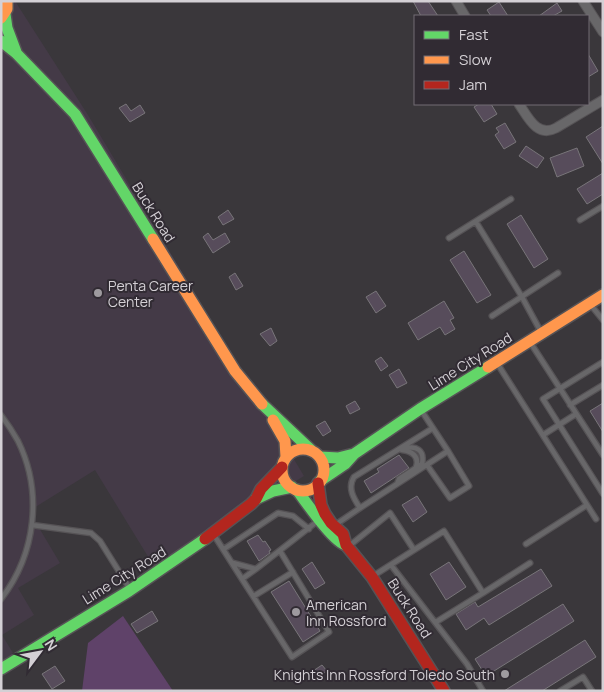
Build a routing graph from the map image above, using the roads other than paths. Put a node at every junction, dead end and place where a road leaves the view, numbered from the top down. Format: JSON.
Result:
{"nodes":[{"id":1,"x":8,"y":1,"type":"edge"},
{"id":2,"x":456,"y":1,"type":"edge"},
{"id":3,"x":584,"y":1,"type":"edge"},
{"id":4,"x":464,"y":15,"type":"edge"},
{"id":5,"x":3,"y":16,"type":"edge"},
{"id":6,"x":603,"y":32,"type":"edge"},
{"id":7,"x":1,"y":42,"type":"edge"},
{"id":8,"x":16,"y":53,"type":"junction"},
{"id":9,"x":603,"y":100,"type":"edge"},
{"id":10,"x":520,"y":105,"type":"edge"},
{"id":11,"x":511,"y":199,"type":"dead end"},
{"id":12,"x":603,"y":206,"type":"edge"},
{"id":13,"x":580,"y":220,"type":"dead end"},
{"id":14,"x":476,"y":222,"type":"junction"},
{"id":15,"x":448,"y":238,"type":"dead end"},
{"id":16,"x":558,"y":273,"type":"dead end"},
{"id":17,"x":603,"y":295,"type":"edge"},
{"id":18,"x":522,"y":297,"type":"junction"},
{"id":19,"x":590,"y":304,"type":"junction"},
{"id":20,"x":492,"y":316,"type":"dead end"},
{"id":21,"x":603,"y":320,"type":"edge"},
{"id":22,"x":542,"y":333,"type":"junction"},
{"id":23,"x":529,"y":341,"type":"junction"},
{"id":24,"x":497,"y":362,"type":"junction"},
{"id":25,"x":603,"y":362,"type":"edge"},
{"id":26,"x":603,"y":385,"type":"edge"},
{"id":27,"x":559,"y":388,"type":"junction"},
{"id":28,"x":570,"y":405,"type":"junction"},
{"id":29,"x":420,"y":409,"type":"junction"},
{"id":30,"x":267,"y":410,"type":"junction"},
{"id":31,"x":576,"y":414,"type":"junction"},
{"id":32,"x":1,"y":415,"type":"edge"},
{"id":33,"x":559,"y":425,"type":"junction"},
{"id":34,"x":433,"y":428,"type":"junction"},
{"id":35,"x":543,"y":435,"type":"junction"},
{"id":36,"x":448,"y":451,"type":"junction"},
{"id":37,"x":315,"y":454,"type":"junction"},
{"id":38,"x":354,"y":454,"type":"junction"},
{"id":39,"x":603,"y":455,"type":"edge"},
{"id":40,"x":284,"y":462,"type":"junction"},
{"id":41,"x":428,"y":464,"type":"junction"},
{"id":42,"x":359,"y":474,"type":"junction"},
{"id":43,"x":319,"y":482,"type":"junction"},
{"id":44,"x":396,"y":485,"type":"junction"},
{"id":45,"x":295,"y":488,"type":"junction"},
{"id":46,"x":603,"y":494,"type":"edge"},
{"id":47,"x":256,"y":499,"type":"junction"},
{"id":48,"x":588,"y":506,"type":"junction"},
{"id":49,"x":360,"y":508,"type":"junction"},
{"id":50,"x":596,"y":518,"type":"dead end"},
{"id":51,"x":320,"y":520,"type":"junction"},
{"id":52,"x":32,"y":525,"type":"junction"},
{"id":53,"x":334,"y":526,"type":"junction"},
{"id":54,"x":308,"y":529,"type":"junction"},
{"id":55,"x":214,"y":535,"type":"junction"},
{"id":56,"x":526,"y":544,"type":"dead end"},
{"id":57,"x":347,"y":546,"type":"junction"},
{"id":58,"x":224,"y":549,"type":"junction"},
{"id":59,"x":414,"y":550,"type":"junction"},
{"id":60,"x":280,"y":552,"type":"junction"},
{"id":61,"x":233,"y":563,"type":"junction"},
{"id":62,"x":530,"y":563,"type":"dead end"},
{"id":63,"x":391,"y":565,"type":"junction"},
{"id":64,"x":256,"y":569,"type":"junction"},
{"id":65,"x":293,"y":572,"type":"junction"},
{"id":66,"x":372,"y":577,"type":"junction"},
{"id":67,"x":242,"y":579,"type":"junction"},
{"id":68,"x":130,"y":589,"type":"junction"},
{"id":69,"x":483,"y":593,"type":"junction"},
{"id":70,"x":254,"y":596,"type":"junction"},
{"id":71,"x":1,"y":599,"type":"edge"},
{"id":72,"x":436,"y":622,"type":"junction"},
{"id":73,"x":1,"y":669,"type":"edge"},
{"id":74,"x":444,"y":691,"type":"edge"},
{"id":75,"x":484,"y":691,"type":"edge"},
{"id":76,"x":560,"y":691,"type":"edge"},
{"id":77,"x":592,"y":691,"type":"edge"}],
"edges":[{"from":1,"to":5,"type":"street"},
{"from":2,"to":4,"type":"street"},
{"from":3,"to":6,"type":"street"},
{"from":5,"to":8,"type":"street"},
{"from":7,"to":8,"type":"street","name":"Buck Road"},
{"from":8,"to":30,"type":"street","name":"Buck Road"},
{"from":9,"to":10,"type":"street"},
{"from":11,"to":14,"type":"lane"},
{"from":12,"to":13,"type":"lane"},
{"from":14,"to":15,"type":"lane"},
{"from":14,"to":18,"type":"lane"},
{"from":16,"to":18,"type":"lane"},
{"from":17,"to":19,"type":"street","name":"Lime City Road"},
{"from":18,"to":20,"type":"lane"},
{"from":18,"to":22,"type":"lane"},
{"from":19,"to":21,"type":"lane"},
{"from":19,"to":22,"type":"street","name":"Lime City Road"},
{"from":22,"to":23,"type":"street","name":"Lime City Road"},
{"from":23,"to":24,"type":"street","name":"Lime City Road"},
{"from":23,"to":27,"type":"lane"},
{"from":24,"to":29,"type":"street","name":"Lime City Road"},
{"from":24,"to":35,"type":"lane"},
{"from":25,"to":27,"type":"lane"},
{"from":26,"to":28,"type":"lane"},
{"from":27,"to":28,"type":"lane"},
{"from":27,"to":33,"type":"lane"},
{"from":28,"to":31,"type":"lane"},
{"from":29,"to":34,"type":"lane"},
{"from":29,"to":38,"type":"street","name":"Lime City Road"},
{"from":30,"to":37,"type":"street","name":"Buck Road"},
{"from":30,"to":40,"type":"street","name":"Buck Road"},
{"from":31,"to":33,"type":"lane"},
{"from":31,"to":39,"type":"lane"},
{"from":32,"to":52,"type":"lane"},
{"from":33,"to":35,"type":"lane"},
{"from":33,"to":46,"type":"lane"},
{"from":34,"to":36,"type":"lane"},
{"from":34,"to":42,"type":"lane"},
{"from":35,"to":48,"type":"lane"},
{"from":36,"to":41,"type":"lane"},
{"from":36,"to":41,"type":"lane"},
{"from":37,"to":38,"type":"street","name":"Lime City Road"},
{"from":37,"to":40,"type":"street"},
{"from":37,"to":43,"type":"street"},
{"from":38,"to":43,"type":"street","name":"Lime City Road"},
{"from":40,"to":45,"type":"street"},
{"from":40,"to":47,"type":"street","name":"Lime City Road"},
{"from":41,"to":44,"type":"lane"},
{"from":42,"to":44,"type":"lane"},
{"from":42,"to":49,"type":"lane"},
{"from":43,"to":45,"type":"street"},
{"from":43,"to":53,"type":"street","name":"Buck Road"},
{"from":44,"to":49,"type":"lane"},
{"from":45,"to":47,"type":"street","name":"Lime City Road"},
{"from":45,"to":51,"type":"street","name":"Buck Road"},
{"from":47,"to":55,"type":"street","name":"Lime City Road"},
{"from":48,"to":50,"type":"lane"},
{"from":48,"to":56,"type":"lane"},
{"from":49,"to":53,"type":"lane"},
{"from":51,"to":54,"type":"lane"},
{"from":51,"to":57,"type":"street","name":"Buck Road"},
{"from":52,"to":68,"type":"lane"},
{"from":52,"to":71,"type":"lane"},
{"from":53,"to":57,"type":"street","name":"Buck Road"},
{"from":54,"to":58,"type":"lane"},
{"from":54,"to":60,"type":"lane"},
{"from":55,"to":58,"type":"lane"},
{"from":55,"to":68,"type":"street","name":"Lime City Road"},
{"from":57,"to":59,"type":"lane"},
{"from":57,"to":66,"type":"street","name":"Buck Road"},
{"from":58,"to":61,"type":"lane"},
{"from":59,"to":63,"type":"lane"},
{"from":59,"to":69,"type":"lane"},
{"from":60,"to":64,"type":"lane"},
{"from":60,"to":65,"type":"lane"},
{"from":61,"to":64,"type":"lane"},
{"from":61,"to":67,"type":"lane"},
{"from":62,"to":69,"type":"lane"},
{"from":63,"to":66,"type":"lane"},
{"from":63,"to":72,"type":"lane"},
{"from":64,"to":67,"type":"lane"},
{"from":65,"to":70,"type":"lane"},
{"from":65,"to":70,"type":"lane"},
{"from":66,"to":74,"type":"street","name":"Buck Road"},
{"from":67,"to":70,"type":"lane"},
{"from":68,"to":73,"type":"street","name":"Lime City Road"},
{"from":69,"to":72,"type":"lane"},
{"from":72,"to":75,"type":"lane"},
{"from":76,"to":77,"type":"lane"}]}
